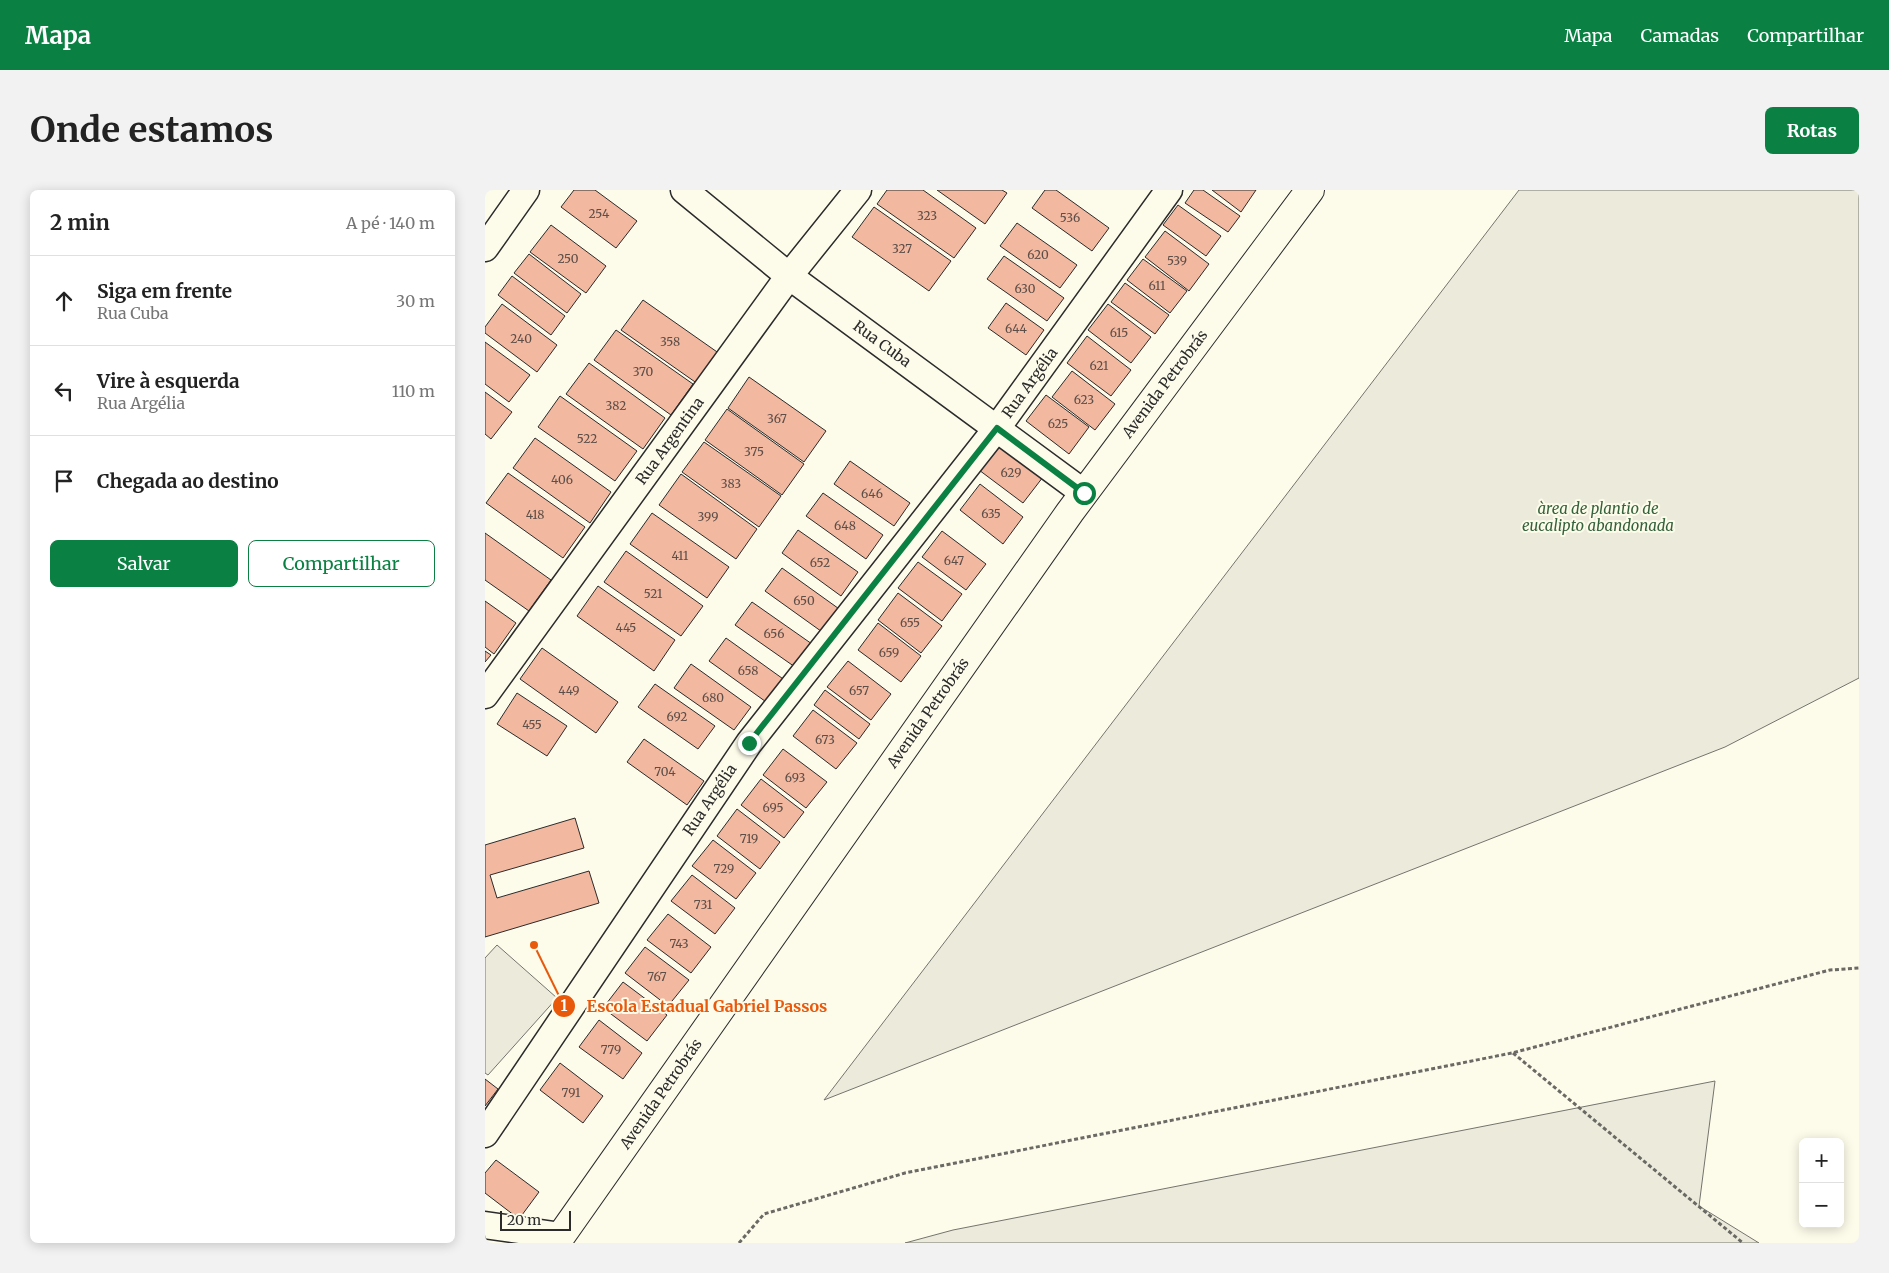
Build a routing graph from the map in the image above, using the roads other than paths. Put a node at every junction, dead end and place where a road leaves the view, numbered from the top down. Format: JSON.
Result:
{"nodes":[{"id":1,"x":526,"y":190,"type":"edge"},
{"id":2,"x":685,"y":190,"type":"edge"},
{"id":3,"x":858,"y":190,"type":"edge"},
{"id":4,"x":1169,"y":190,"type":"edge"},
{"id":5,"x":1310,"y":190,"type":"edge"},
{"id":6,"x":485,"y":248,"type":"edge"},
{"id":7,"x":789,"y":276,"type":"junction"},
{"id":8,"x":997,"y":428,"type":"junction"},
{"id":9,"x":1084,"y":493,"type":"junction"},
{"id":10,"x":485,"y":695,"type":"edge"},
{"id":11,"x":485,"y":1134,"type":"edge"},
{"id":12,"x":497,"y":1231,"type":"edge"},
{"id":13,"x":559,"y":1240,"type":"edge"}],
"edges":[{"from":1,"to":6,"type":"street"},
{"from":2,"to":7,"type":"street","name":"Rua Cuba"},
{"from":3,"to":7,"type":"street","name":"Rua Argentina"},
{"from":4,"to":8,"type":"street","name":"Rua Argélia"},
{"from":5,"to":9,"type":"main road","name":"Avenida Petrobrás"},
{"from":7,"to":8,"type":"street","name":"Rua Cuba"},
{"from":7,"to":10,"type":"street","name":"Rua Argentina"},
{"from":8,"to":9,"type":"street","name":"Rua Cuba"},
{"from":8,"to":11,"type":"street","name":"Rua Argélia"},
{"from":9,"to":13,"type":"main road","name":"Avenida Petrobrás"},
{"from":12,"to":13,"type":"street"}]}
